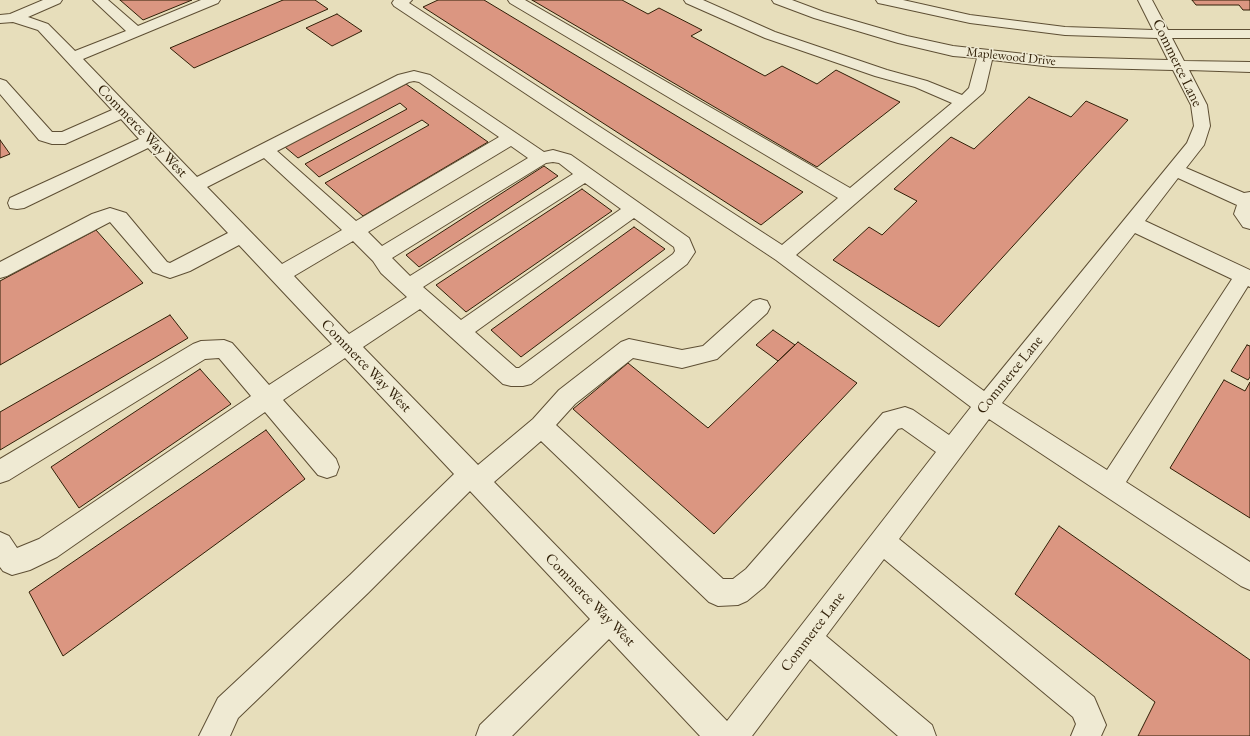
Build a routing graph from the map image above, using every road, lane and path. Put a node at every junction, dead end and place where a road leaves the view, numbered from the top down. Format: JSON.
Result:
{"nodes":[{"id":1,"x":55,"y":0,"type":"edge"},
{"id":2,"x":100,"y":0,"type":"edge"},
{"id":3,"x":213,"y":0,"type":"edge"},
{"id":4,"x":515,"y":0,"type":"edge"},
{"id":5,"x":691,"y":0,"type":"edge"},
{"id":6,"x":779,"y":0,"type":"edge"},
{"id":7,"x":883,"y":0,"type":"edge"},
{"id":8,"x":1145,"y":0,"type":"edge"},
{"id":9,"x":400,"y":1,"type":"edge"},
{"id":10,"x":923,"y":5,"type":"edge"},
{"id":11,"x":7,"y":18,"type":"edge"},
{"id":12,"x":136,"y":32,"type":"junction"},
{"id":13,"x":1164,"y":34,"type":"junction"},
{"id":14,"x":1250,"y":34,"type":"edge"},
{"id":15,"x":986,"y":55,"type":"junction"},
{"id":16,"x":72,"y":58,"type":"junction"},
{"id":17,"x":1180,"y":66,"type":"junction"},
{"id":18,"x":1250,"y":67,"type":"edge"},
{"id":19,"x":0,"y":84,"type":"edge"},
{"id":20,"x":962,"y":101,"type":"junction"},
{"id":21,"x":123,"y":111,"type":"junction"},
{"id":22,"x":511,"y":138,"type":"junction"},
{"id":23,"x":151,"y":140,"type":"junction"},
{"id":24,"x":266,"y":150,"type":"junction"},
{"id":25,"x":541,"y":158,"type":"junction"},
{"id":26,"x":1175,"y":170,"type":"junction"},
{"id":27,"x":585,"y":174,"type":"junction"},
{"id":28,"x":195,"y":186,"type":"junction"},
{"id":29,"x":851,"y":197,"type":"junction"},
{"id":30,"x":1248,"y":200,"type":"edge"},
{"id":31,"x":17,"y":202,"type":"dead end"},
{"id":32,"x":634,"y":209,"type":"junction"},
{"id":33,"x":1250,"y":222,"type":"edge"},
{"id":34,"x":1132,"y":223,"type":"junction"},
{"id":35,"x":354,"y":230,"type":"junction"},
{"id":36,"x":241,"y":235,"type":"junction"},
{"id":37,"x":783,"y":255,"type":"junction"},
{"id":38,"x":380,"y":256,"type":"junction"},
{"id":39,"x":0,"y":271,"type":"edge"},
{"id":40,"x":280,"y":275,"type":"junction"},
{"id":41,"x":1247,"y":278,"type":"edge"},
{"id":42,"x":415,"y":292,"type":"junction"},
{"id":43,"x":760,"y":307,"type":"dead end"},
{"id":44,"x":459,"y":332,"type":"junction"},
{"id":45,"x":348,"y":346,"type":"junction"},
{"id":46,"x":266,"y":398,"type":"junction"},
{"id":47,"x":986,"y":405,"type":"junction"},
{"id":48,"x":541,"y":426,"type":"junction"},
{"id":49,"x":952,"y":450,"type":"junction"},
{"id":50,"x":327,"y":468,"type":"dead end"},
{"id":51,"x":0,"y":472,"type":"edge"},
{"id":52,"x":474,"y":478,"type":"junction"},
{"id":53,"x":1110,"y":486,"type":"junction"},
{"id":54,"x":882,"y":540,"type":"junction"},
{"id":55,"x":6,"y":554,"type":"edge"},
{"id":56,"x":1250,"y":577,"type":"edge"},
{"id":57,"x":609,"y":620,"type":"junction"},
{"id":58,"x":808,"y":639,"type":"junction"},
{"id":59,"x":214,"y":736,"type":"edge"},
{"id":60,"x":491,"y":736,"type":"edge"},
{"id":61,"x":720,"y":736,"type":"edge"},
{"id":62,"x":734,"y":736,"type":"edge"},
{"id":63,"x":921,"y":736,"type":"edge"},
{"id":64,"x":1086,"y":736,"type":"edge"}],
"edges":[{"from":1,"to":11,"type":"street"},
{"from":2,"to":12,"type":"street"},
{"from":3,"to":12,"type":"street"},
{"from":4,"to":29,"type":"street"},
{"from":5,"to":20,"type":"street"},
{"from":6,"to":15,"type":"street","name":"Maplewood Drive"},
{"from":7,"to":10,"type":"street"},
{"from":8,"to":13,"type":"street","name":"Commerce Lane"},
{"from":9,"to":37,"type":"street"},
{"from":10,"to":13,"type":"street"},
{"from":11,"to":16,"type":"street","name":"Commerce Way West"},
{"from":12,"to":16,"type":"street"},
{"from":13,"to":14,"type":"street"},
{"from":13,"to":17,"type":"street","name":"Commerce Lane"},
{"from":15,"to":17,"type":"street","name":"Maplewood Drive"},
{"from":15,"to":20,"type":"street"},
{"from":16,"to":21,"type":"street","name":"Commerce Way West"},
{"from":17,"to":18,"type":"street","name":"Maplewood Drive"},
{"from":17,"to":26,"type":"street","name":"Commerce Lane"},
{"from":19,"to":21,"type":"street"},
{"from":20,"to":29,"type":"street"},
{"from":21,"to":23,"type":"street","name":"Commerce Way West"},
{"from":22,"to":24,"type":"street"},
{"from":22,"to":25,"type":"street"},
{"from":22,"to":35,"type":"street"},
{"from":23,"to":28,"type":"street","name":"Commerce Way West"},
{"from":23,"to":31,"type":"street"},
{"from":24,"to":28,"type":"street"},
{"from":24,"to":35,"type":"street"},
{"from":25,"to":27,"type":"street"},
{"from":25,"to":38,"type":"street"},
{"from":26,"to":30,"type":"street"},
{"from":26,"to":34,"type":"street","name":"Commerce Lane"},
{"from":27,"to":32,"type":"street"},
{"from":27,"to":42,"type":"street"},
{"from":28,"to":36,"type":"street","name":"Commerce Way West"},
{"from":29,"to":37,"type":"street"},
{"from":30,"to":33,"type":"street"},
{"from":32,"to":44,"type":"street"},
{"from":32,"to":44,"type":"street"},
{"from":34,"to":41,"type":"street"},
{"from":34,"to":47,"type":"street","name":"Commerce Lane"},
{"from":35,"to":38,"type":"street"},
{"from":35,"to":40,"type":"street"},
{"from":36,"to":39,"type":"street"},
{"from":36,"to":40,"type":"street","name":"Commerce Way West"},
{"from":37,"to":47,"type":"street"},
{"from":38,"to":42,"type":"street"},
{"from":40,"to":45,"type":"street","name":"Commerce Way West"},
{"from":41,"to":53,"type":"street"},
{"from":42,"to":44,"type":"street"},
{"from":42,"to":45,"type":"street"},
{"from":43,"to":48,"type":"street"},
{"from":45,"to":46,"type":"street"},
{"from":45,"to":52,"type":"street","name":"Commerce Way West"},
{"from":46,"to":50,"type":"street"},
{"from":46,"to":51,"type":"street"},
{"from":46,"to":55,"type":"street"},
{"from":47,"to":49,"type":"street","name":"Commerce Lane"},
{"from":47,"to":53,"type":"street"},
{"from":48,"to":49,"type":"street"},
{"from":48,"to":52,"type":"street"},
{"from":49,"to":54,"type":"street","name":"Commerce Lane"},
{"from":52,"to":57,"type":"street","name":"Commerce Way West"},
{"from":52,"to":59,"type":"street"},
{"from":53,"to":56,"type":"street"},
{"from":54,"to":58,"type":"street","name":"Commerce Lane"},
{"from":54,"to":64,"type":"street"},
{"from":57,"to":60,"type":"street"},
{"from":57,"to":61,"type":"street","name":"Commerce Way West"},
{"from":58,"to":62,"type":"street","name":"Commerce Lane"},
{"from":58,"to":63,"type":"street"}]}
